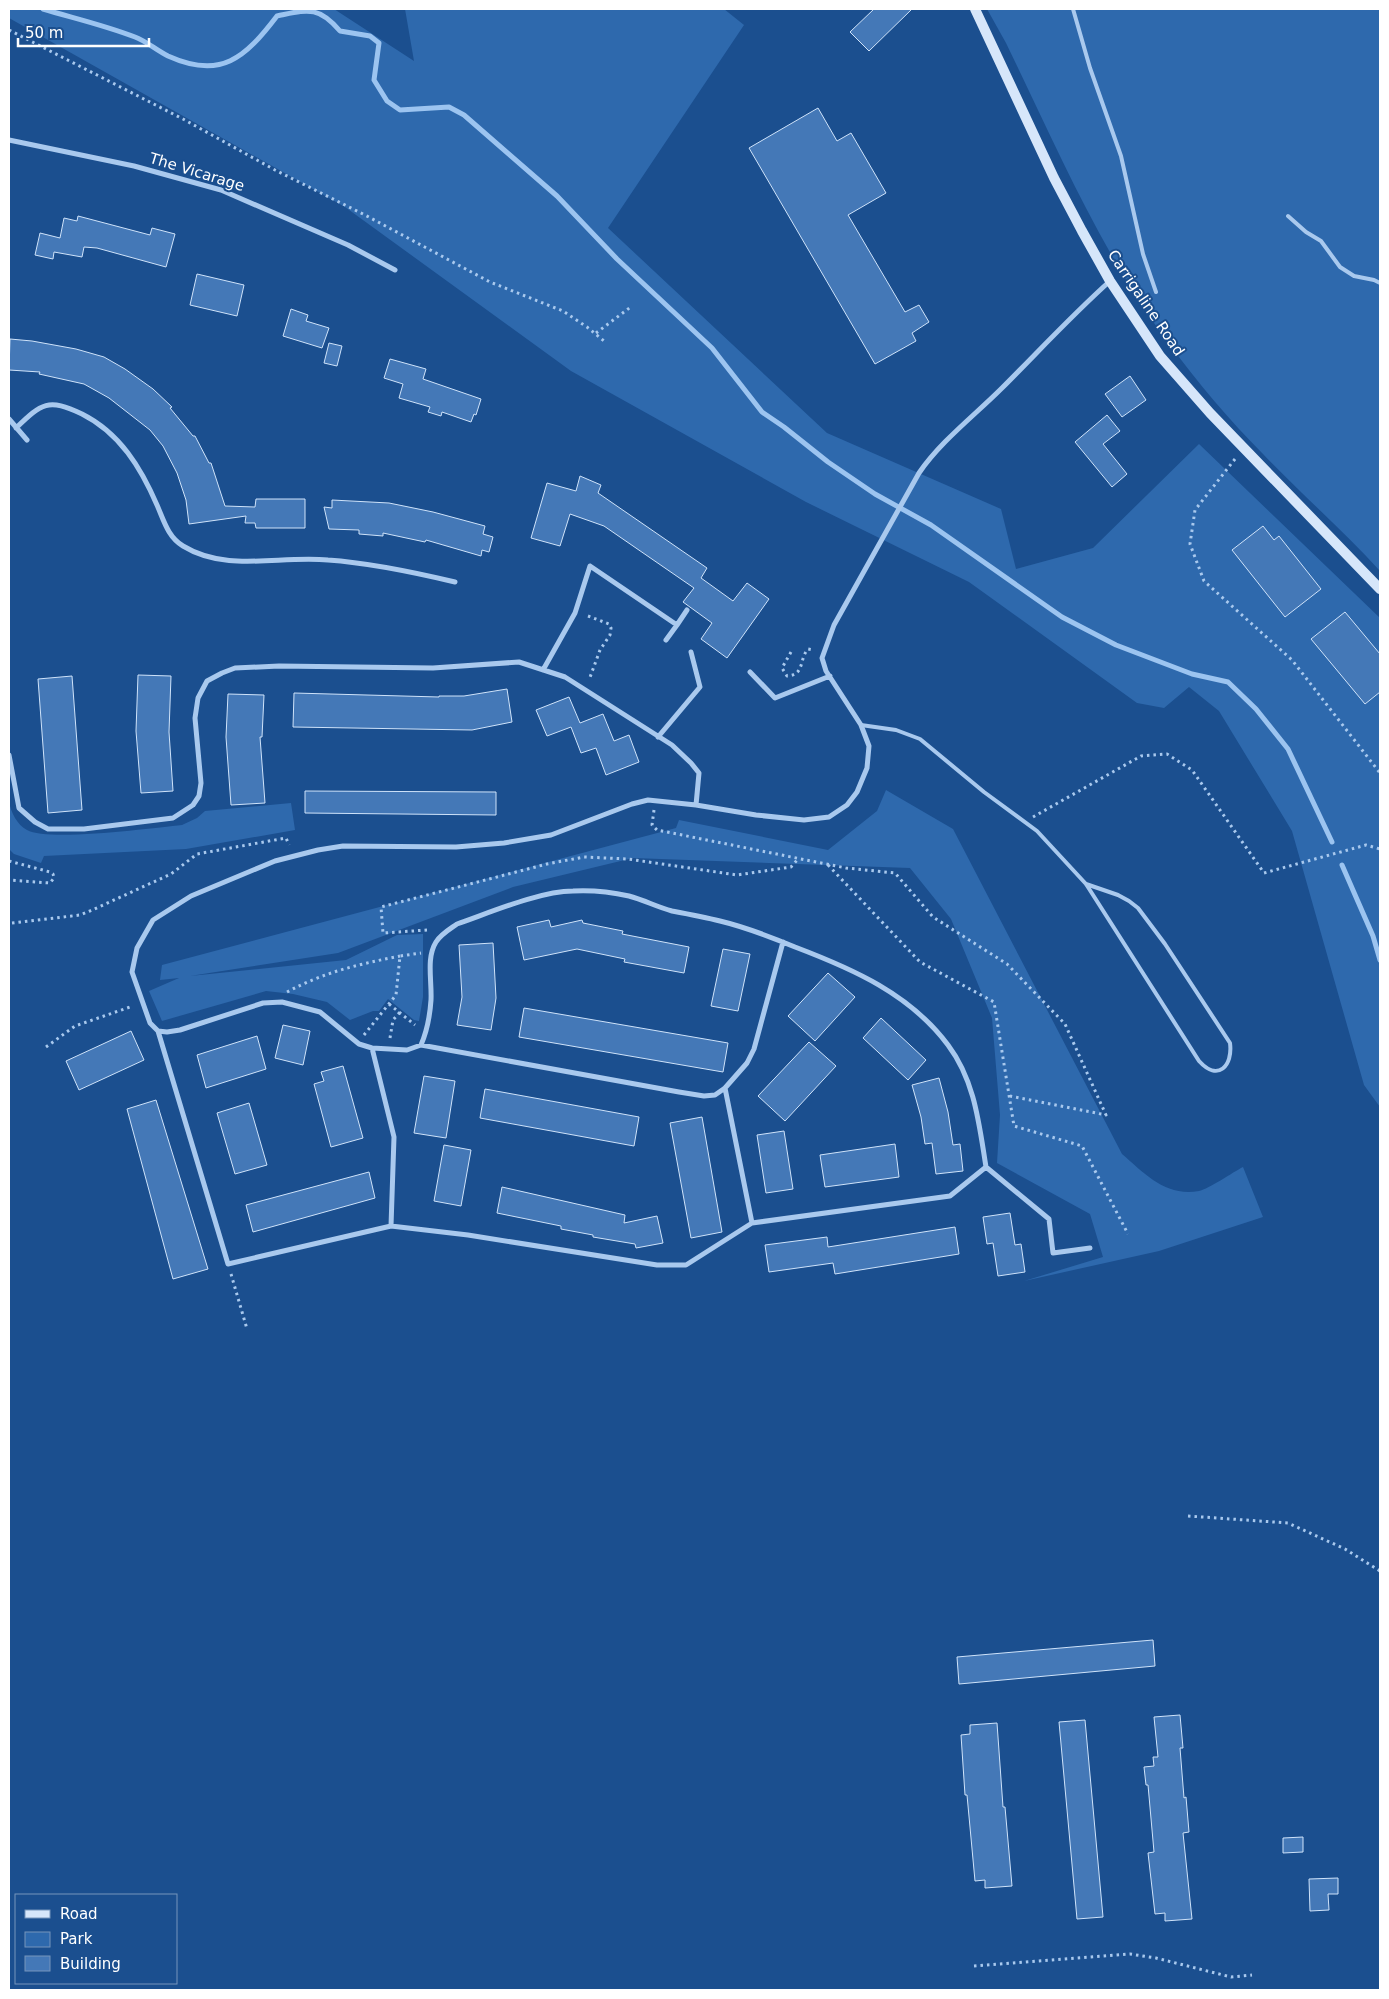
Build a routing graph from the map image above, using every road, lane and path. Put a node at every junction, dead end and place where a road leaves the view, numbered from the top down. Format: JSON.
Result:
{"nodes":[{"id":1,"x":975,"y":9,"type":"edge"},
{"id":2,"x":1073,"y":9,"type":"edge"},
{"id":3,"x":9,"y":30,"type":"edge"},
{"id":4,"x":9,"y":140,"type":"edge"},
{"id":5,"x":1288,"y":216,"type":"dead end"},
{"id":6,"x":395,"y":270,"type":"dead end"},
{"id":7,"x":1110,"y":281,"type":"junction"},
{"id":8,"x":1380,"y":284,"type":"edge"},
{"id":9,"x":1156,"y":292,"type":"dead end"},
{"id":10,"x":632,"y":306,"type":"dead end"},
{"id":11,"x":596,"y":333,"type":"junction"},
{"id":12,"x":604,"y":341,"type":"dead end"},
{"id":13,"x":9,"y":419,"type":"edge"},
{"id":14,"x":16,"y":428,"type":"junction"},
{"id":15,"x":27,"y":440,"type":"dead end"},
{"id":16,"x":1243,"y":448,"type":"junction"},
{"id":17,"x":455,"y":582,"type":"dead end"},
{"id":18,"x":1380,"y":589,"type":"edge"},
{"id":19,"x":687,"y":610,"type":"dead end"},
{"id":20,"x":588,"y":616,"type":"dead end"},
{"id":21,"x":677,"y":625,"type":"junction"},
{"id":22,"x":666,"y":640,"type":"dead end"},
{"id":23,"x":814,"y":650,"type":"dead end"},
{"id":24,"x":691,"y":652,"type":"dead end"},
{"id":25,"x":791,"y":652,"type":"dead end"},
{"id":26,"x":543,"y":670,"type":"junction"},
{"id":27,"x":750,"y":672,"type":"dead end"},
{"id":28,"x":830,"y":676,"type":"junction"},
{"id":29,"x":585,"y":690,"type":"junction"},
{"id":30,"x":861,"y":725,"type":"junction"},
{"id":31,"x":658,"y":736,"type":"junction"},
{"id":32,"x":9,"y":755,"type":"edge"},
{"id":33,"x":1380,"y":773,"type":"edge"},
{"id":34,"x":696,"y":805,"type":"junction"},
{"id":35,"x":654,"y":809,"type":"dead end"},
{"id":36,"x":1025,"y":822,"type":"junction"},
{"id":37,"x":289,"y":845,"type":"dead end"},
{"id":38,"x":1380,"y":849,"type":"edge"},
{"id":39,"x":799,"y":859,"type":"junction"},
{"id":40,"x":9,"y":861,"type":"edge"},
{"id":41,"x":827,"y":864,"type":"junction"},
{"id":42,"x":9,"y":880,"type":"edge"},
{"id":43,"x":1086,"y":884,"type":"junction"},
{"id":44,"x":12,"y":923,"type":"dead end"},
{"id":45,"x":427,"y":930,"type":"dead end"},
{"id":46,"x":783,"y":942,"type":"junction"},
{"id":47,"x":421,"y":953,"type":"dead end"},
{"id":48,"x":400,"y":956,"type":"junction"},
{"id":49,"x":284,"y":996,"type":"dead end"},
{"id":50,"x":143,"y":1003,"type":"junction"},
{"id":51,"x":389,"y":1004,"type":"junction"},
{"id":52,"x":400,"y":1012,"type":"junction"},
{"id":53,"x":416,"y":1025,"type":"dead end"},
{"id":54,"x":158,"y":1031,"type":"junction"},
{"id":55,"x":364,"y":1035,"type":"dead end"},
{"id":56,"x":390,"y":1039,"type":"dead end"},
{"id":57,"x":421,"y":1045,"type":"junction"},
{"id":58,"x":46,"y":1047,"type":"dead end"},
{"id":59,"x":372,"y":1048,"type":"junction"},
{"id":60,"x":725,"y":1088,"type":"junction"},
{"id":61,"x":1010,"y":1096,"type":"junction"},
{"id":62,"x":986,"y":1167,"type":"junction"},
{"id":63,"x":752,"y":1223,"type":"junction"},
{"id":64,"x":391,"y":1226,"type":"junction"},
{"id":65,"x":1128,"y":1234,"type":"dead end"},
{"id":66,"x":1090,"y":1248,"type":"dead end"},
{"id":67,"x":228,"y":1264,"type":"junction"},
{"id":68,"x":247,"y":1329,"type":"dead end"},
{"id":69,"x":1188,"y":1516,"type":"dead end"},
{"id":70,"x":1380,"y":1571,"type":"edge"},
{"id":71,"x":974,"y":1966,"type":"dead end"},
{"id":72,"x":1252,"y":1975,"type":"dead end"}],
"edges":[{"from":1,"to":7,"type":"main road","name":"Carrigaline Road"},
{"from":2,"to":9,"type":"lane"},
{"from":3,"to":11,"type":"path"},
{"from":4,"to":6,"type":"street","name":"The Vicarage"},
{"from":5,"to":8,"type":"lane"},
{"from":7,"to":16,"type":"main road","name":"Carrigaline Road"},
{"from":7,"to":28,"type":"street"},
{"from":10,"to":11,"type":"path"},
{"from":11,"to":12,"type":"path"},
{"from":13,"to":14,"type":"street"},
{"from":14,"to":15,"type":"street"},
{"from":14,"to":17,"type":"street"},
{"from":16,"to":18,"type":"main road","name":"Carrigaline Road"},
{"from":16,"to":33,"type":"path"},
{"from":19,"to":21,"type":"street"},
{"from":20,"to":29,"type":"path"},
{"from":21,"to":22,"type":"street"},
{"from":21,"to":26,"type":"street"},
{"from":23,"to":25,"type":"path"},
{"from":24,"to":31,"type":"street"},
{"from":26,"to":29,"type":"street"},
{"from":26,"to":32,"type":"street"},
{"from":27,"to":28,"type":"street"},
{"from":28,"to":30,"type":"street"},
{"from":29,"to":31,"type":"street"},
{"from":30,"to":34,"type":"street"},
{"from":30,"to":36,"type":"lane"},
{"from":31,"to":34,"type":"street"},
{"from":34,"to":50,"type":"street"},
{"from":35,"to":39,"type":"path"},
{"from":36,"to":38,"type":"path"},
{"from":36,"to":43,"type":"lane"},
{"from":37,"to":44,"type":"path"},
{"from":39,"to":41,"type":"path"},
{"from":39,"to":45,"type":"path"},
{"from":40,"to":42,"type":"path"},
{"from":41,"to":61,"type":"path"},
{"from":41,"to":61,"type":"path"},
{"from":43,"to":43,"type":"lane"},
{"from":46,"to":57,"type":"street"},
{"from":46,"to":60,"type":"street"},
{"from":46,"to":62,"type":"street"},
{"from":47,"to":48,"type":"path"},
{"from":48,"to":49,"type":"path"},
{"from":48,"to":51,"type":"path"},
{"from":50,"to":54,"type":"street"},
{"from":50,"to":58,"type":"path"},
{"from":51,"to":52,"type":"path"},
{"from":51,"to":55,"type":"path"},
{"from":52,"to":53,"type":"path"},
{"from":52,"to":56,"type":"path"},
{"from":54,"to":59,"type":"street"},
{"from":54,"to":67,"type":"street"},
{"from":57,"to":59,"type":"street"},
{"from":57,"to":60,"type":"street"},
{"from":59,"to":64,"type":"street"},
{"from":60,"to":63,"type":"street"},
{"from":61,"to":65,"type":"path"},
{"from":62,"to":63,"type":"street"},
{"from":62,"to":66,"type":"street"},
{"from":63,"to":64,"type":"street"},
{"from":64,"to":67,"type":"street"},
{"from":67,"to":68,"type":"path"},
{"from":69,"to":70,"type":"path"},
{"from":71,"to":72,"type":"path"}]}
